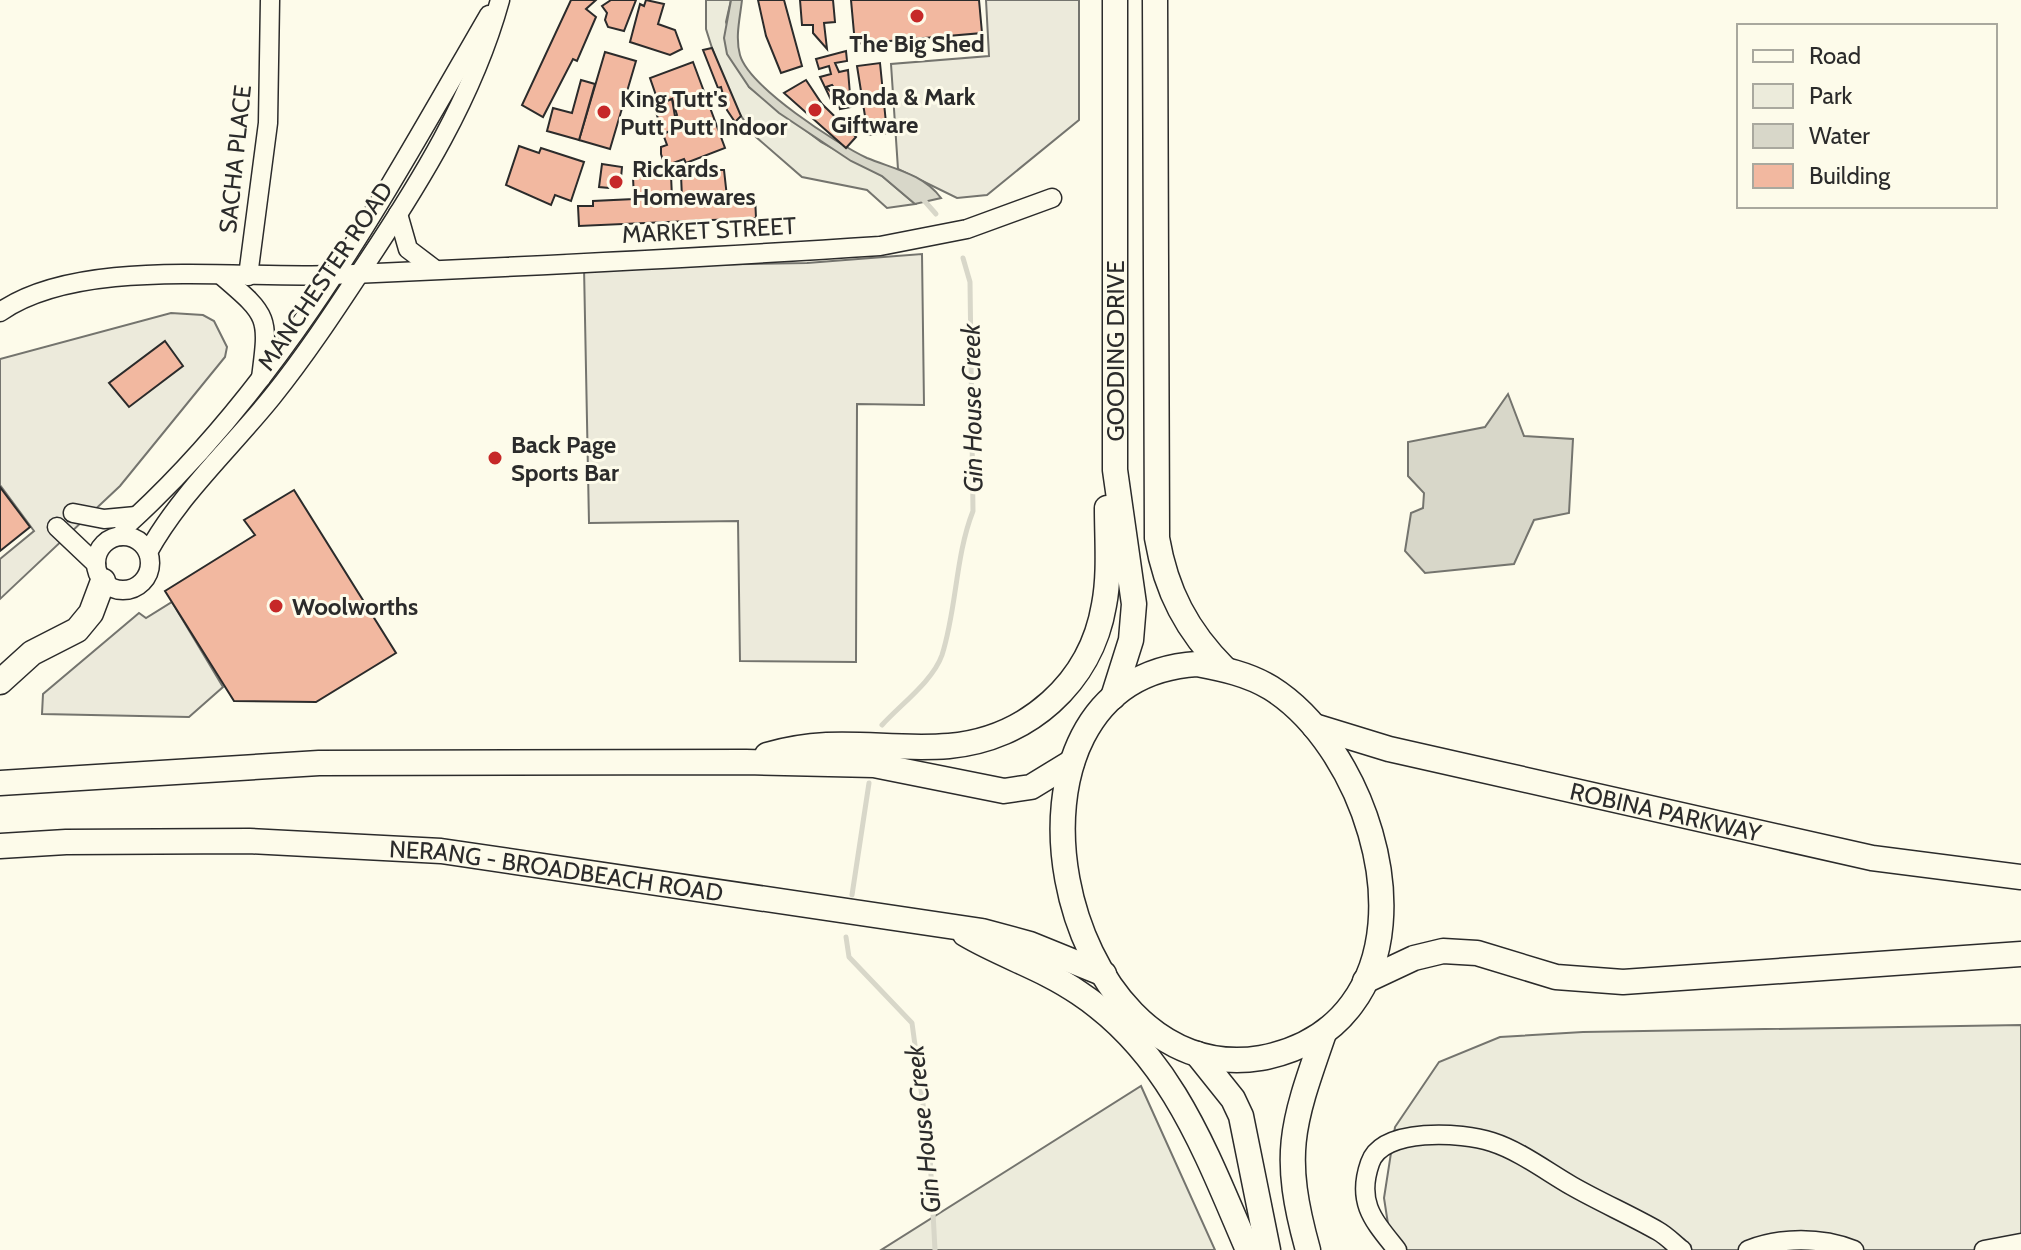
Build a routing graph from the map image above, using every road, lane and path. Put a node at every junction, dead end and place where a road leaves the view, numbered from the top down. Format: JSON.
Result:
{"nodes":[{"id":1,"x":270,"y":0,"type":"edge"},
{"id":2,"x":499,"y":0,"type":"edge"},
{"id":3,"x":1115,"y":0,"type":"edge"},
{"id":4,"x":1155,"y":0,"type":"edge"},
{"id":5,"x":1052,"y":198,"type":"dead end"},
{"id":6,"x":398,"y":214,"type":"junction"},
{"id":7,"x":433,"y":268,"type":"junction"},
{"id":8,"x":360,"y":273,"type":"junction"},
{"id":9,"x":335,"y":275,"type":"junction"},
{"id":10,"x":222,"y":276,"type":"junction"},
{"id":11,"x":248,"y":276,"type":"junction"},
{"id":12,"x":0,"y":312,"type":"edge"},
{"id":13,"x":261,"y":380,"type":"junction"},
{"id":14,"x":1115,"y":470,"type":"junction"},
{"id":15,"x":73,"y":513,"type":"dead end"},
{"id":16,"x":136,"y":516,"type":"junction"},
{"id":17,"x":57,"y":527,"type":"dead end"},
{"id":18,"x":121,"y":536,"type":"junction"},
{"id":19,"x":148,"y":552,"type":"junction"},
{"id":20,"x":100,"y":573,"type":"junction"},
{"id":21,"x":1225,"y":669,"type":"junction"},
{"id":22,"x":0,"y":682,"type":"edge"},
{"id":23,"x":1113,"y":697,"type":"junction"},
{"id":24,"x":1314,"y":726,"type":"junction"},
{"id":25,"x":746,"y":762,"type":"junction"},
{"id":26,"x":1072,"y":762,"type":"junction"},
{"id":27,"x":0,"y":783,"type":"edge"},
{"id":28,"x":0,"y":846,"type":"edge"},
{"id":29,"x":2021,"y":877,"type":"edge"},
{"id":30,"x":949,"y":925,"type":"junction"},
{"id":31,"x":2021,"y":954,"type":"edge"},
{"id":32,"x":1104,"y":974,"type":"junction"},
{"id":33,"x":1365,"y":981,"type":"junction"},
{"id":34,"x":1324,"y":1033,"type":"junction"},
{"id":35,"x":1197,"y":1054,"type":"junction"},
{"id":36,"x":2021,"y":1243,"type":"edge"},
{"id":37,"x":1248,"y":1250,"type":"edge"},
{"id":38,"x":1268,"y":1250,"type":"edge"},
{"id":39,"x":1308,"y":1250,"type":"edge"},
{"id":40,"x":1397,"y":1250,"type":"edge"},
{"id":41,"x":1682,"y":1250,"type":"edge"},
{"id":42,"x":1748,"y":1250,"type":"edge"},
{"id":43,"x":1854,"y":1250,"type":"edge"},
{"id":44,"x":1984,"y":1250,"type":"edge"}],
"edges":[{"from":1,"to":11,"type":"street","name":"SACHA PLACE"},
{"from":2,"to":6,"type":"street","name":"MANCHESTER ROAD"},
{"from":2,"to":9,"type":"street","name":"MANCHESTER ROAD"},
{"from":3,"to":14,"type":"main road","name":"GOODING DRIVE"},
{"from":4,"to":21,"type":"main road","name":"GOODING DRIVE"},
{"from":5,"to":7,"type":"street","name":"MARKET STREET"},
{"from":6,"to":7,"type":"street"},
{"from":6,"to":8,"type":"street","name":"MANCHESTER ROAD"},
{"from":7,"to":8,"type":"street","name":"MARKET STREET"},
{"from":8,"to":9,"type":"street","name":"MARKET STREET"},
{"from":8,"to":19,"type":"street","name":"MANCHESTER ROAD"},
{"from":9,"to":11,"type":"street","name":"MARKET STREET"},
{"from":9,"to":13,"type":"street","name":"MANCHESTER ROAD"},
{"from":10,"to":11,"type":"street","name":"MARKET STREET"},
{"from":10,"to":12,"type":"street","name":"MARKET STREET"},
{"from":10,"to":13,"type":"street"},
{"from":13,"to":16,"type":"street","name":"MANCHESTER ROAD"},
{"from":14,"to":23,"type":"main road","name":"GOODING DRIVE"},
{"from":14,"to":25,"type":"main road"},
{"from":15,"to":16,"type":"street"},
{"from":16,"to":18,"type":"street","name":"MANCHESTER ROAD"},
{"from":17,"to":20,"type":"street"},
{"from":18,"to":19,"type":"street"},
{"from":18,"to":20,"type":"street"},
{"from":19,"to":20,"type":"street"},
{"from":20,"to":22,"type":"main road"},
{"from":21,"to":23,"type":"main road"},
{"from":21,"to":24,"type":"main road"},
{"from":23,"to":26,"type":"main road"},
{"from":24,"to":29,"type":"main road","name":"ROBINA PARKWAY"},
{"from":24,"to":33,"type":"main road"},
{"from":25,"to":26,"type":"main road"},
{"from":25,"to":27,"type":"main road"},
{"from":26,"to":32,"type":"main road"},
{"from":28,"to":30,"type":"main road","name":"NERANG - BROADBEACH ROAD"},
{"from":30,"to":32,"type":"main road","name":"NERANG - BROADBEACH ROAD"},
{"from":30,"to":37,"type":"main road"},
{"from":31,"to":33,"type":"main road"},
{"from":32,"to":35,"type":"main road"},
{"from":33,"to":34,"type":"main road"},
{"from":34,"to":35,"type":"main road"},
{"from":34,"to":39,"type":"main road"},
{"from":35,"to":38,"type":"main road"},
{"from":36,"to":44,"type":"street"},
{"from":40,"to":41,"type":"street"},
{"from":42,"to":43,"type":"street"}]}
